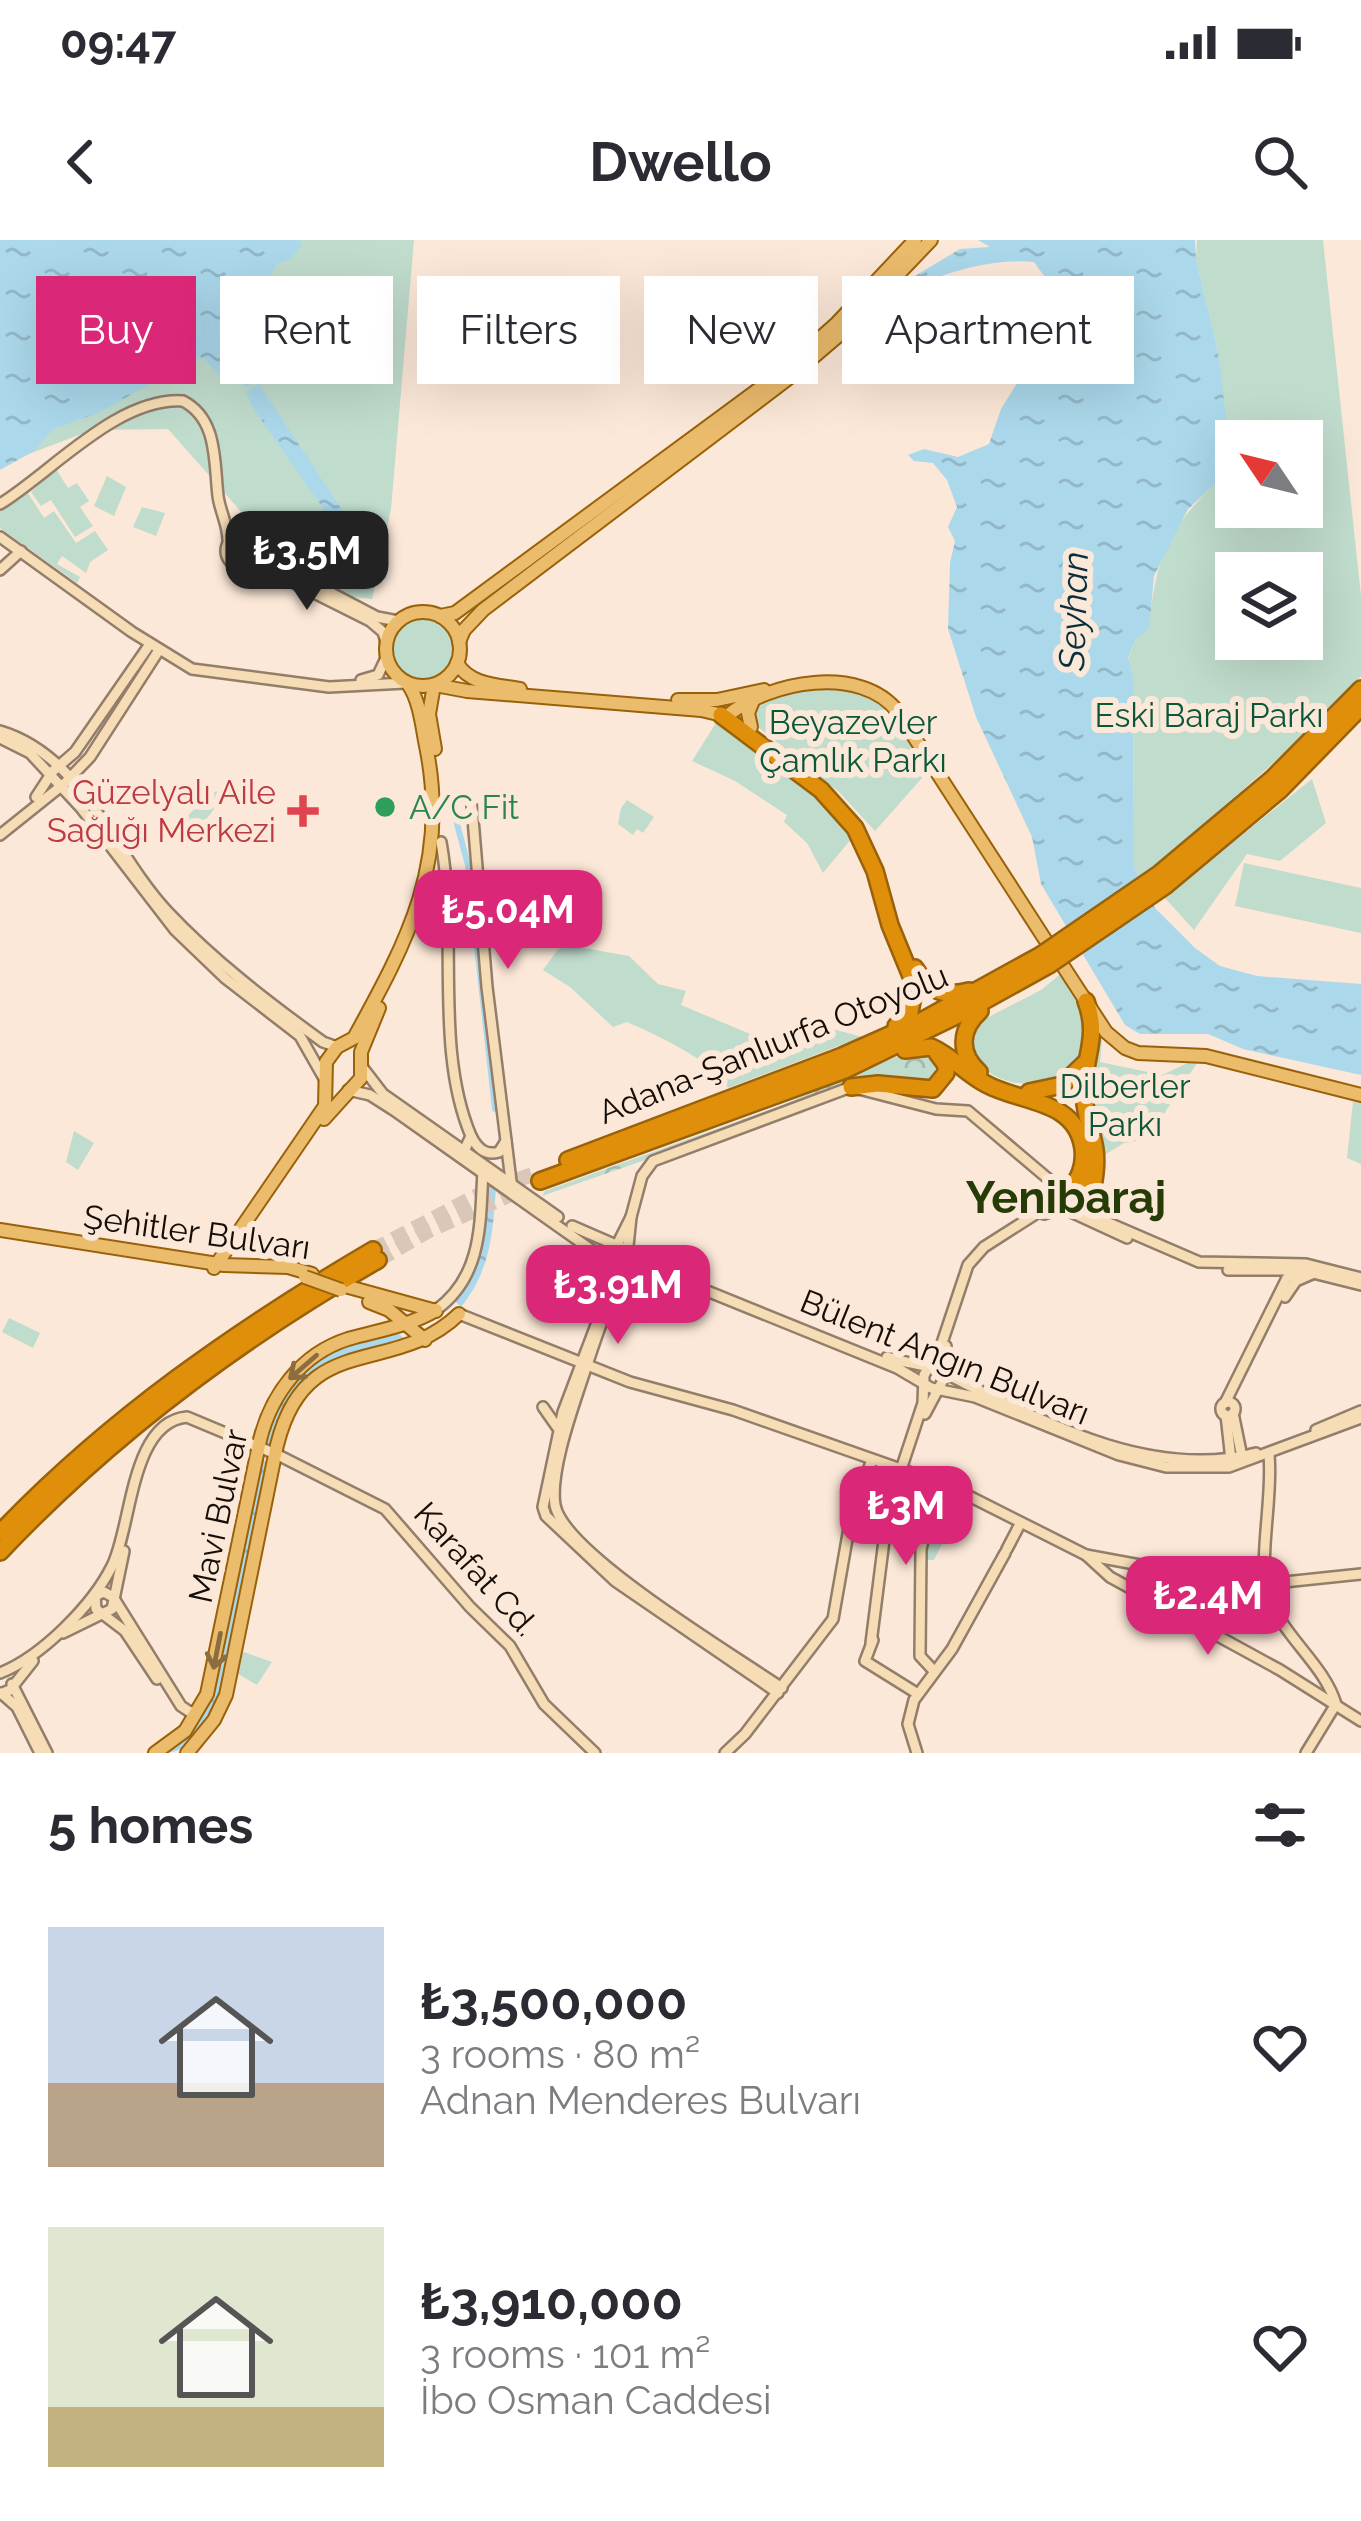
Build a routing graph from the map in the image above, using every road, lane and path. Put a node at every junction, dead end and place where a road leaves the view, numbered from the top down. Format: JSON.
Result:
{"nodes":[{"id":1,"x":915,"y":240,"type":"edge"},
{"id":2,"x":931,"y":240,"type":"edge"},
{"id":3,"x":0,"y":504,"type":"edge"},
{"id":4,"x":222,"y":514,"type":"junction"},
{"id":5,"x":0,"y":535,"type":"edge"},
{"id":6,"x":245,"y":537,"type":"junction"},
{"id":7,"x":228,"y":542,"type":"junction"},
{"id":8,"x":20,"y":548,"type":"junction"},
{"id":9,"x":254,"y":557,"type":"junction"},
{"id":10,"x":545,"y":558,"type":"junction"},
{"id":11,"x":0,"y":570,"type":"edge"},
{"id":12,"x":440,"y":616,"type":"junction"},
{"id":13,"x":398,"y":621,"type":"junction"},
{"id":14,"x":386,"y":642,"type":"junction"},
{"id":15,"x":459,"y":642,"type":"junction"},
{"id":16,"x":155,"y":647,"type":"junction"},
{"id":17,"x":386,"y":658,"type":"junction"},
{"id":18,"x":458,"y":663,"type":"junction"},
{"id":19,"x":406,"y":683,"type":"junction"},
{"id":20,"x":434,"y":685,"type":"junction"},
{"id":21,"x":1361,"y":689,"type":"edge"},
{"id":22,"x":753,"y":700,"type":"junction"},
{"id":23,"x":725,"y":705,"type":"junction"},
{"id":24,"x":1361,"y":707,"type":"edge"},
{"id":25,"x":751,"y":728,"type":"junction"},
{"id":26,"x":0,"y":734,"type":"edge"},
{"id":27,"x":61,"y":766,"type":"junction"},
{"id":28,"x":50,"y":777,"type":"junction"},
{"id":29,"x":70,"y":777,"type":"junction"},
{"id":30,"x":1276,"y":784,"type":"junction"},
{"id":31,"x":59,"y":787,"type":"junction"},
{"id":32,"x":472,"y":807,"type":"dead end"},
{"id":33,"x":0,"y":832,"type":"edge"},
{"id":34,"x":441,"y":842,"type":"junction"},
{"id":35,"x":1053,"y":956,"type":"junction"},
{"id":36,"x":1018,"y":975,"type":"junction"},
{"id":37,"x":1086,"y":1001,"type":"junction"},
{"id":38,"x":338,"y":1047,"type":"junction"},
{"id":39,"x":931,"y":1047,"type":"junction"},
{"id":40,"x":1088,"y":1060,"type":"junction"},
{"id":41,"x":843,"y":1063,"type":"junction"},
{"id":42,"x":361,"y":1065,"type":"junction"},
{"id":43,"x":325,"y":1080,"type":"junction"},
{"id":44,"x":851,"y":1088,"type":"junction"},
{"id":45,"x":346,"y":1090,"type":"junction"},
{"id":46,"x":1029,"y":1092,"type":"junction"},
{"id":47,"x":1361,"y":1092,"type":"edge"},
{"id":48,"x":373,"y":1096,"type":"junction"},
{"id":49,"x":323,"y":1121,"type":"junction"},
{"id":50,"x":469,"y":1131,"type":"junction"},
{"id":51,"x":448,"y":1138,"type":"junction"},
{"id":52,"x":506,"y":1142,"type":"junction"},
{"id":53,"x":465,"y":1149,"type":"junction"},
{"id":54,"x":483,"y":1170,"type":"junction"},
{"id":55,"x":539,"y":1177,"type":"tunnel mouth"},
{"id":56,"x":511,"y":1181,"type":"junction"},
{"id":57,"x":1067,"y":1200,"type":"junction"},
{"id":58,"x":239,"y":1231,"type":"junction"},
{"id":59,"x":0,"y":1233,"type":"edge"},
{"id":60,"x":233,"y":1250,"type":"junction"},
{"id":61,"x":623,"y":1250,"type":"junction"},
{"id":62,"x":291,"y":1253,"type":"dead end"},
{"id":63,"x":192,"y":1258,"type":"junction"},
{"id":64,"x":612,"y":1264,"type":"junction"},
{"id":65,"x":219,"y":1266,"type":"junction"},
{"id":66,"x":248,"y":1267,"type":"junction"},
{"id":67,"x":627,"y":1267,"type":"junction"},
{"id":68,"x":1272,"y":1270,"type":"junction"},
{"id":69,"x":1315,"y":1270,"type":"junction"},
{"id":70,"x":308,"y":1275,"type":"junction"},
{"id":71,"x":1287,"y":1278,"type":"junction"},
{"id":72,"x":1361,"y":1281,"type":"edge"},
{"id":73,"x":343,"y":1288,"type":"junction"},
{"id":74,"x":436,"y":1310,"type":"junction"},
{"id":75,"x":459,"y":1314,"type":"junction"},
{"id":76,"x":397,"y":1328,"type":"junction"},
{"id":77,"x":425,"y":1340,"type":"junction"},
{"id":78,"x":407,"y":1345,"type":"junction"},
{"id":79,"x":584,"y":1364,"type":"junction"},
{"id":80,"x":929,"y":1370,"type":"junction"},
{"id":81,"x":942,"y":1375,"type":"junction"},
{"id":82,"x":932,"y":1385,"type":"junction"},
{"id":83,"x":543,"y":1407,"type":"dead end"},
{"id":84,"x":1229,"y":1409,"type":"junction"},
{"id":85,"x":567,"y":1412,"type":"junction"},
{"id":86,"x":1361,"y":1415,"type":"edge"},
{"id":87,"x":558,"y":1430,"type":"junction"},
{"id":88,"x":258,"y":1450,"type":"junction"},
{"id":89,"x":1269,"y":1454,"type":"junction"},
{"id":90,"x":278,"y":1458,"type":"junction"},
{"id":91,"x":1236,"y":1459,"type":"junction"},
{"id":92,"x":872,"y":1460,"type":"junction"},
{"id":93,"x":902,"y":1471,"type":"junction"},
{"id":94,"x":938,"y":1481,"type":"junction"},
{"id":95,"x":552,"y":1513,"type":"junction"},
{"id":96,"x":1020,"y":1523,"type":"junction"},
{"id":97,"x":0,"y":1533,"type":"edge"},
{"id":98,"x":0,"y":1552,"type":"edge"},
{"id":99,"x":1087,"y":1555,"type":"junction"},
{"id":100,"x":1361,"y":1574,"type":"edge"},
{"id":101,"x":1266,"y":1583,"type":"junction"},
{"id":102,"x":95,"y":1596,"type":"junction"},
{"id":103,"x":114,"y":1600,"type":"junction"},
{"id":104,"x":104,"y":1613,"type":"junction"},
{"id":105,"x":934,"y":1671,"type":"junction"},
{"id":106,"x":0,"y":1673,"type":"edge"},
{"id":107,"x":13,"y":1684,"type":"junction"},
{"id":108,"x":780,"y":1690,"type":"junction"},
{"id":109,"x":0,"y":1694,"type":"edge"},
{"id":110,"x":918,"y":1694,"type":"junction"},
{"id":111,"x":1336,"y":1704,"type":"junction"},
{"id":112,"x":188,"y":1718,"type":"junction"},
{"id":113,"x":1361,"y":1721,"type":"edge"},
{"id":114,"x":44,"y":1753,"type":"edge"},
{"id":115,"x":155,"y":1753,"type":"edge"},
{"id":116,"x":187,"y":1753,"type":"edge"},
{"id":117,"x":595,"y":1753,"type":"edge"},
{"id":118,"x":725,"y":1753,"type":"edge"},
{"id":119,"x":916,"y":1753,"type":"edge"},
{"id":120,"x":1306,"y":1753,"type":"edge"}],
"edges":[{"from":1,"to":10,"type":"main road"},
{"from":2,"to":10,"type":"main road"},
{"from":3,"to":4,"type":"main road"},
{"from":4,"to":6,"type":"main road"},
{"from":4,"to":7,"type":"main road"},
{"from":5,"to":8,"type":"main road"},
{"from":6,"to":7,"type":"main road"},
{"from":6,"to":9,"type":"main road"},
{"from":7,"to":9,"type":"main road"},
{"from":8,"to":11,"type":"main road"},
{"from":8,"to":16,"type":"main road"},
{"from":8,"to":17,"type":"main road"},
{"from":9,"to":13,"type":"main road"},
{"from":9,"to":14,"type":"main road"},
{"from":10,"to":12,"type":"main road"},
{"from":10,"to":15,"type":"main road"},
{"from":12,"to":13,"type":"main road"},
{"from":12,"to":15,"type":"main road"},
{"from":13,"to":14,"type":"main road"},
{"from":14,"to":17,"type":"main road"},
{"from":15,"to":18,"type":"main road"},
{"from":16,"to":19,"type":"main road"},
{"from":16,"to":27,"type":"main road"},
{"from":16,"to":29,"type":"main road"},
{"from":17,"to":19,"type":"main road"},
{"from":18,"to":20,"type":"main road"},
{"from":18,"to":23,"type":"main road"},
{"from":19,"to":20,"type":"main road"},
{"from":19,"to":38,"type":"main road"},
{"from":20,"to":23,"type":"main road"},
{"from":20,"to":34,"type":"main road"},
{"from":21,"to":30,"type":"highway","name":"Adana-Şanlıurfa Otoyolu"},
{"from":22,"to":23,"type":"main road"},
{"from":22,"to":25,"type":"main road"},
{"from":22,"to":35,"type":"main road"},
{"from":23,"to":25,"type":"highway"},
{"from":23,"to":35,"type":"main road"},
{"from":23,"to":41,"type":"highway"},
{"from":24,"to":30,"type":"highway","name":"Adana-Şanlıurfa Otoyolu"},
{"from":25,"to":36,"type":"highway"},
{"from":26,"to":27,"type":"main road"},
{"from":26,"to":28,"type":"main road"},
{"from":27,"to":28,"type":"main road"},
{"from":27,"to":29,"type":"main road"},
{"from":28,"to":31,"type":"main road"},
{"from":28,"to":33,"type":"main road"},
{"from":29,"to":31,"type":"main road"},
{"from":29,"to":38,"type":"main road"},
{"from":30,"to":35,"type":"highway","name":"Adana-Şanlıurfa Otoyolu","bridge":true},
{"from":31,"to":33,"type":"main road"},
{"from":31,"to":43,"type":"main road"},
{"from":32,"to":52,"type":"main road"},
{"from":34,"to":42,"type":"main road"},
{"from":34,"to":50,"type":"main road"},
{"from":35,"to":36,"type":"highway","name":"Adana-Şanlıurfa Otoyolu"},
{"from":35,"to":37,"type":"main road"},
{"from":35,"to":47,"type":"main road"},
{"from":36,"to":41,"type":"highway","name":"Adana-Şanlıurfa Otoyolu"},
{"from":36,"to":46,"type":"highway"},
{"from":37,"to":40,"type":"highway"},
{"from":37,"to":47,"type":"main road"},
{"from":38,"to":42,"type":"main road"},
{"from":38,"to":43,"type":"main road"},
{"from":39,"to":41,"type":"highway"},
{"from":39,"to":44,"type":"highway"},
{"from":39,"to":57,"type":"highway"},
{"from":40,"to":46,"type":"highway"},
{"from":40,"to":57,"type":"highway"},
{"from":41,"to":55,"type":"highway","name":"Adana-Şanlıurfa Otoyolu"},
{"from":42,"to":45,"type":"main road"},
{"from":42,"to":51,"type":"main road","name":"Bülent Angın Bulvarı"},
{"from":43,"to":45,"type":"main road"},
{"from":43,"to":58,"type":"main road"},
{"from":44,"to":57,"type":"main road"},
{"from":44,"to":61,"type":"main road"},
{"from":45,"to":48,"type":"main road","name":"Bülent Angın Bulvarı"},
{"from":45,"to":49,"type":"main road"},
{"from":46,"to":57,"type":"highway"},
{"from":48,"to":49,"type":"main road"},
{"from":48,"to":54,"type":"main road","name":"Bülent Angın Bulvarı"},
{"from":49,"to":60,"type":"main road"},
{"from":50,"to":51,"type":"main road"},
{"from":50,"to":52,"type":"main road"},
{"from":50,"to":53,"type":"main road"},
{"from":51,"to":53,"type":"main road","name":"Bülent Angın Bulvarı"},
{"from":52,"to":56,"type":"main road"},
{"from":53,"to":56,"type":"main road","name":"Bülent Angın Bulvarı"},
{"from":54,"to":64,"type":"main road","name":"Bülent Angın Bulvarı"},
{"from":54,"to":74,"type":"main road","name":"Mavi Bulvar"},
{"from":56,"to":61,"type":"main road","name":"Bülent Angın Bulvarı"},
{"from":57,"to":68,"type":"main road"},
{"from":57,"to":69,"type":"main road"},
{"from":57,"to":80,"type":"main road"},
{"from":57,"to":81,"type":"main road"},
{"from":58,"to":63,"type":"main road"},
{"from":58,"to":65,"type":"main road"},
{"from":59,"to":63,"type":"main road","name":"Şehitler Bulvarı"},
{"from":59,"to":65,"type":"main road","name":"Şehitler Bulvarı"},
{"from":60,"to":65,"type":"main road"},
{"from":60,"to":66,"type":"main road"},
{"from":61,"to":64,"type":"main road"},
{"from":61,"to":67,"type":"main road"},
{"from":61,"to":80,"type":"main road","name":"Bülent Angın Bulvarı"},
{"from":62,"to":70,"type":"main road"},
{"from":63,"to":65,"type":"main road","name":"Şehitler Bulvarı"},
{"from":64,"to":67,"type":"main road","name":"Bülent Angın Bulvarı"},
{"from":64,"to":79,"type":"main road"},
{"from":65,"to":66,"type":"main road","name":"Şehitler Bulvarı"},
{"from":65,"to":70,"type":"main road","name":"Şehitler Bulvarı"},
{"from":66,"to":70,"type":"main road","name":"Şehitler Bulvarı"},
{"from":67,"to":79,"type":"main road"},
{"from":67,"to":82,"type":"main road","name":"Bülent Angın Bulvarı"},
{"from":68,"to":69,"type":"main road"},
{"from":68,"to":71,"type":"main road"},
{"from":69,"to":71,"type":"main road"},
{"from":69,"to":72,"type":"main road"},
{"from":69,"to":84,"type":"main road"},
{"from":70,"to":73,"type":"main road","name":"Şehitler Bulvarı","bridge":true},
{"from":71,"to":84,"type":"main road"},
{"from":73,"to":74,"type":"main road","name":"Şehitler Bulvarı"},
{"from":73,"to":76,"type":"main road","name":"Şehitler Bulvarı"},
{"from":74,"to":75,"type":"main road","name":"Şehitler Bulvarı"},
{"from":74,"to":76,"type":"main road","name":"Mavi Bulvar"},
{"from":75,"to":77,"type":"main road","name":"Mavi Bulvar"},
{"from":75,"to":79,"type":"main road","name":"Şehitler Bulvarı"},
{"from":76,"to":77,"type":"main road"},
{"from":76,"to":78,"type":"main road"},
{"from":76,"to":88,"type":"main road","name":"Mavi Bulvar","one_way":true},
{"from":77,"to":78,"type":"main road","name":"Mavi Bulvar"},
{"from":78,"to":90,"type":"main road","name":"Mavi Bulvar"},
{"from":79,"to":85,"type":"main road"},
{"from":79,"to":92,"type":"main road","name":"Şehitler Bulvarı"},
{"from":80,"to":81,"type":"main road","name":"Bülent Angın Bulvarı"},
{"from":80,"to":82,"type":"main road"},
{"from":81,"to":82,"type":"main road"},
{"from":81,"to":91,"type":"main road","name":"Bülent Angın Bulvarı"},
{"from":82,"to":89,"type":"main road","name":"Bülent Angın Bulvarı"},
{"from":82,"to":93,"type":"main road"},
{"from":83,"to":87,"type":"main road"},
{"from":84,"to":91,"type":"main road"},
{"from":85,"to":87,"type":"main road"},
{"from":85,"to":95,"type":"main road"},
{"from":86,"to":89,"type":"main road","name":"Bülent Angın Bulvarı"},
{"from":86,"to":91,"type":"main road","name":"Bülent Angın Bulvarı"},
{"from":87,"to":95,"type":"main road"},
{"from":88,"to":90,"type":"main road","name":"Karafat Cd."},
{"from":88,"to":102,"type":"main road"},
{"from":88,"to":103,"type":"main road"},
{"from":88,"to":112,"type":"main road","name":"Mavi Bulvar","one_way":true},
{"from":89,"to":101,"type":"main road"},
{"from":90,"to":116,"type":"main road","name":"Mavi Bulvar"},
{"from":90,"to":117,"type":"main road","name":"Karafat Cd."},
{"from":92,"to":93,"type":"main road","name":"Şehitler Bulvarı"},
{"from":92,"to":108,"type":"main road"},
{"from":93,"to":94,"type":"main road","name":"Şehitler Bulvarı"},
{"from":93,"to":110,"type":"main road"},
{"from":94,"to":96,"type":"main road","name":"Şehitler Bulvarı"},
{"from":94,"to":105,"type":"main road"},
{"from":95,"to":108,"type":"main road"},
{"from":96,"to":99,"type":"main road","name":"Şehitler Bulvarı"},
{"from":96,"to":105,"type":"main road"},
{"from":97,"to":98,"type":"highway"},
{"from":99,"to":101,"type":"main road"},
{"from":99,"to":111,"type":"main road"},
{"from":100,"to":101,"type":"main road"},
{"from":101,"to":111,"type":"main road"},
{"from":102,"to":103,"type":"main road"},
{"from":102,"to":104,"type":"main road"},
{"from":102,"to":106,"type":"main road"},
{"from":103,"to":104,"type":"main road"},
{"from":103,"to":112,"type":"main road"},
{"from":104,"to":107,"type":"main road"},
{"from":104,"to":112,"type":"main road"},
{"from":105,"to":110,"type":"main road"},
{"from":106,"to":107,"type":"main road"},
{"from":107,"to":109,"type":"main road"},
{"from":107,"to":114,"type":"main road"},
{"from":108,"to":118,"type":"main road"},
{"from":109,"to":114,"type":"main road"},
{"from":110,"to":119,"type":"main road"},
{"from":111,"to":113,"type":"main road"},
{"from":111,"to":120,"type":"main road"},
{"from":112,"to":115,"type":"main road"}]}
